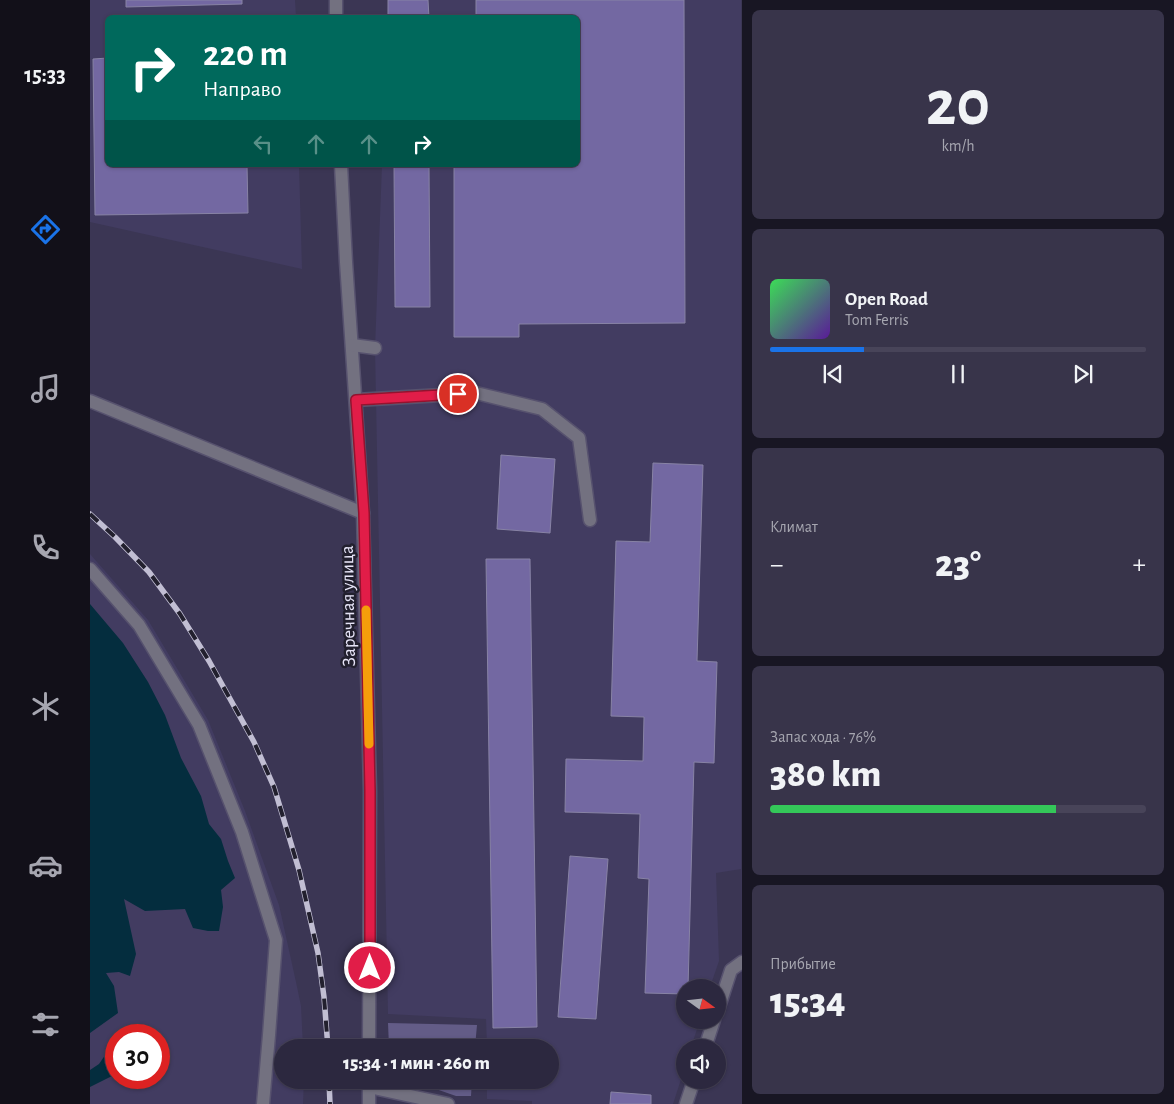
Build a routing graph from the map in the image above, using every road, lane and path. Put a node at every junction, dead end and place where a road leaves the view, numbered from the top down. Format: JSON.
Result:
{"nodes":[{"id":1,"x":336,"y":0,"type":"edge"},
{"id":2,"x":336,"y":15,"type":"edge"},
{"id":3,"x":341,"y":167,"type":"edge"},
{"id":4,"x":352,"y":344,"type":"junction"},
{"id":5,"x":376,"y":348,"type":"dead end"},
{"id":6,"x":356,"y":400,"type":"junction"},
{"id":7,"x":90,"y":401,"type":"edge"},
{"id":8,"x":364,"y":513,"type":"junction"},
{"id":9,"x":590,"y":520,"type":"dead end"},
{"id":10,"x":90,"y":569,"type":"edge"},
{"id":11,"x":742,"y":962,"type":"edge"},
{"id":12,"x":726,"y":985,"type":"edge"},
{"id":13,"x":369,"y":1039,"type":"edge"},
{"id":14,"x":369,"y":1089,"type":"edge"},
{"id":15,"x":392,"y":1089,"type":"edge"},
{"id":16,"x":691,"y":1089,"type":"edge"},
{"id":17,"x":263,"y":1104,"type":"edge"},
{"id":18,"x":369,"y":1104,"type":"edge"},
{"id":19,"x":448,"y":1104,"type":"edge"},
{"id":20,"x":686,"y":1104,"type":"edge"}],
"edges":[{"from":1,"to":2,"type":"street"},
{"from":3,"to":4,"type":"street","name":"Заречная улица"},
{"from":4,"to":5,"type":"street"},
{"from":4,"to":6,"type":"street","name":"Заречная улица"},
{"from":6,"to":8,"type":"street","name":"Заречная улица"},
{"from":6,"to":9,"type":"street"},
{"from":7,"to":8,"type":"street"},
{"from":8,"to":13,"type":"street","name":"Заречная улица"},
{"from":10,"to":17,"type":"street"},
{"from":11,"to":12,"type":"street"},
{"from":14,"to":18,"type":"street"},
{"from":15,"to":19,"type":"street"},
{"from":16,"to":20,"type":"street"}]}
